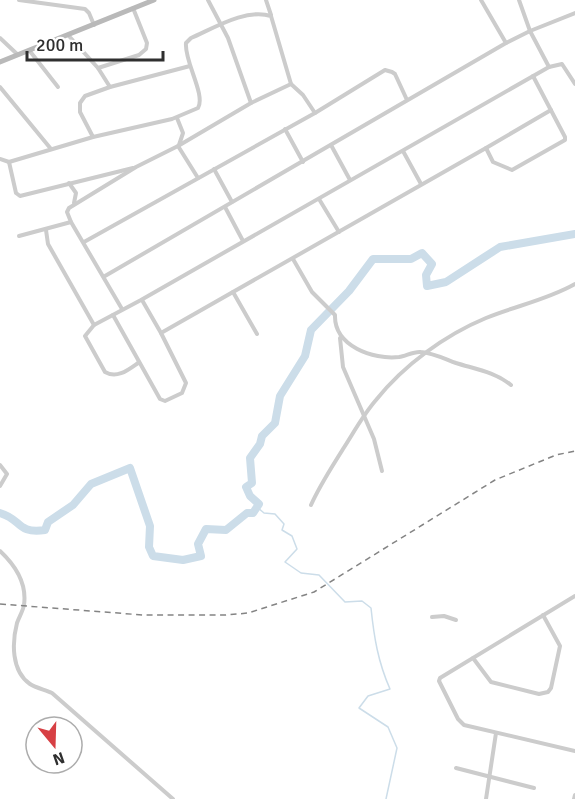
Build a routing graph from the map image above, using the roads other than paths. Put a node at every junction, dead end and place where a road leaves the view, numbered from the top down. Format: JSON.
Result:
{"nodes":[{"id":1,"x":20,"y":0,"type":"edge"},
{"id":2,"x":154,"y":0,"type":"edge"},
{"id":3,"x":208,"y":0,"type":"edge"},
{"id":4,"x":266,"y":0,"type":"edge"},
{"id":5,"x":481,"y":0,"type":"edge"},
{"id":6,"x":519,"y":0,"type":"edge"},
{"id":7,"x":133,"y":9,"type":"junction"},
{"id":8,"x":575,"y":13,"type":"edge"},
{"id":9,"x":271,"y":16,"type":"junction"},
{"id":10,"x":221,"y":24,"type":"junction"},
{"id":11,"x":94,"y":25,"type":"junction"},
{"id":12,"x":530,"y":31,"type":"junction"},
{"id":13,"x":68,"y":35,"type":"junction"},
{"id":14,"x":0,"y":38,"type":"edge"},
{"id":15,"x":506,"y":43,"type":"junction"},
{"id":16,"x":29,"y":50,"type":"junction"},
{"id":17,"x":17,"y":54,"type":"junction"},
{"id":18,"x":0,"y":62,"type":"edge"},
{"id":19,"x":190,"y":66,"type":"junction"},
{"id":20,"x":549,"y":67,"type":"junction"},
{"id":21,"x":98,"y":68,"type":"junction"},
{"id":22,"x":533,"y":76,"type":"junction"},
{"id":23,"x":291,"y":84,"type":"junction"},
{"id":24,"x":575,"y":84,"type":"edge"},
{"id":25,"x":0,"y":87,"type":"edge"},
{"id":26,"x":58,"y":87,"type":"dead end"},
{"id":27,"x":110,"y":87,"type":"junction"},
{"id":28,"x":407,"y":100,"type":"junction"},
{"id":29,"x":251,"y":103,"type":"junction"},
{"id":30,"x":551,"y":110,"type":"junction"},
{"id":31,"x":315,"y":113,"type":"junction"},
{"id":32,"x":177,"y":118,"type":"junction"},
{"id":33,"x":285,"y":129,"type":"junction"},
{"id":34,"x":93,"y":137,"type":"junction"},
{"id":35,"x":331,"y":145,"type":"junction"},
{"id":36,"x":178,"y":146,"type":"junction"},
{"id":37,"x":486,"y":148,"type":"junction"},
{"id":38,"x":51,"y":149,"type":"junction"},
{"id":39,"x":402,"y":151,"type":"junction"},
{"id":40,"x":0,"y":159,"type":"edge"},
{"id":41,"x":9,"y":162,"type":"junction"},
{"id":42,"x":303,"y":162,"type":"junction"},
{"id":43,"x":136,"y":167,"type":"junction"},
{"id":44,"x":214,"y":169,"type":"junction"},
{"id":45,"x":198,"y":178,"type":"junction"},
{"id":46,"x":350,"y":180,"type":"junction"},
{"id":47,"x":69,"y":182,"type":"junction"},
{"id":48,"x":421,"y":184,"type":"junction"},
{"id":49,"x":319,"y":199,"type":"junction"},
{"id":50,"x":232,"y":202,"type":"junction"},
{"id":51,"x":74,"y":204,"type":"junction"},
{"id":52,"x":225,"y":207,"type":"junction"},
{"id":53,"x":71,"y":222,"type":"junction"},
{"id":54,"x":46,"y":230,"type":"junction"},
{"id":55,"x":339,"y":232,"type":"junction"},
{"id":56,"x":19,"y":236,"type":"dead end"},
{"id":57,"x":84,"y":242,"type":"junction"},
{"id":58,"x":243,"y":242,"type":"junction"},
{"id":59,"x":293,"y":260,"type":"junction"},
{"id":60,"x":105,"y":276,"type":"junction"},
{"id":61,"x":575,"y":284,"type":"edge"},
{"id":62,"x":233,"y":292,"type":"junction"},
{"id":63,"x":141,"y":300,"type":"junction"},
{"id":64,"x":122,"y":309,"type":"junction"},
{"id":65,"x":113,"y":315,"type":"junction"},
{"id":66,"x":94,"y":325,"type":"junction"},
{"id":67,"x":160,"y":333,"type":"junction"},
{"id":68,"x":257,"y":334,"type":"dead end"},
{"id":69,"x":339,"y":335,"type":"junction"},
{"id":70,"x":426,"y":353,"type":"junction"},
{"id":71,"x":138,"y":363,"type":"junction"},
{"id":72,"x":511,"y":386,"type":"dead end"},
{"id":73,"x":364,"y":416,"type":"junction"},
{"id":74,"x":0,"y":465,"type":"edge"},
{"id":75,"x":382,"y":471,"type":"dead end"},
{"id":76,"x":0,"y":486,"type":"edge"},
{"id":77,"x":311,"y":505,"type":"dead end"},
{"id":78,"x":0,"y":551,"type":"edge"},
{"id":79,"x":575,"y":596,"type":"edge"},
{"id":80,"x":543,"y":615,"type":"junction"},
{"id":81,"x":432,"y":618,"type":"dead end"},
{"id":82,"x":456,"y":620,"type":"dead end"},
{"id":83,"x":473,"y":658,"type":"junction"},
{"id":84,"x":496,"y":733,"type":"junction"},
{"id":85,"x":575,"y":751,"type":"edge"},
{"id":86,"x":456,"y":768,"type":"dead end"},
{"id":87,"x":490,"y":777,"type":"junction"},
{"id":88,"x":534,"y":788,"type":"dead end"},
{"id":89,"x":173,"y":799,"type":"edge"},
{"id":90,"x":486,"y":799,"type":"edge"}],
"edges":[{"from":1,"to":11,"type":"street"},
{"from":2,"to":7,"type":"street"},
{"from":3,"to":10,"type":"street"},
{"from":4,"to":9,"type":"street"},
{"from":5,"to":15,"type":"street"},
{"from":6,"to":12,"type":"street"},
{"from":7,"to":11,"type":"street"},
{"from":7,"to":21,"type":"street"},
{"from":8,"to":12,"type":"street"},
{"from":9,"to":10,"type":"street"},
{"from":9,"to":23,"type":"street"},
{"from":10,"to":19,"type":"street"},
{"from":10,"to":29,"type":"street"},
{"from":11,"to":13,"type":"street"},
{"from":12,"to":15,"type":"street"},
{"from":12,"to":20,"type":"street"},
{"from":13,"to":16,"type":"street"},
{"from":13,"to":21,"type":"street"},
{"from":14,"to":17,"type":"street"},
{"from":15,"to":28,"type":"street"},
{"from":16,"to":17,"type":"street"},
{"from":16,"to":26,"type":"street"},
{"from":17,"to":18,"type":"street"},
{"from":19,"to":27,"type":"street"},
{"from":19,"to":32,"type":"street"},
{"from":20,"to":22,"type":"street"},
{"from":20,"to":24,"type":"street"},
{"from":21,"to":27,"type":"street"},
{"from":22,"to":30,"type":"street"},
{"from":22,"to":39,"type":"street"},
{"from":23,"to":29,"type":"street"},
{"from":23,"to":31,"type":"street"},
{"from":25,"to":38,"type":"street"},
{"from":27,"to":34,"type":"street"},
{"from":28,"to":31,"type":"street"},
{"from":28,"to":35,"type":"street"},
{"from":29,"to":36,"type":"street"},
{"from":30,"to":37,"type":"street"},
{"from":30,"to":37,"type":"street"},
{"from":31,"to":33,"type":"street"},
{"from":32,"to":34,"type":"street"},
{"from":32,"to":36,"type":"street"},
{"from":33,"to":42,"type":"street"},
{"from":33,"to":44,"type":"street"},
{"from":34,"to":38,"type":"street"},
{"from":35,"to":42,"type":"street"},
{"from":35,"to":46,"type":"street"},
{"from":36,"to":43,"type":"street"},
{"from":36,"to":45,"type":"street"},
{"from":37,"to":48,"type":"street"},
{"from":38,"to":41,"type":"street"},
{"from":39,"to":46,"type":"street"},
{"from":39,"to":48,"type":"street"},
{"from":40,"to":41,"type":"street"},
{"from":41,"to":47,"type":"street"},
{"from":42,"to":50,"type":"street"},
{"from":43,"to":47,"type":"street"},
{"from":43,"to":51,"type":"street"},
{"from":44,"to":45,"type":"street"},
{"from":44,"to":50,"type":"street"},
{"from":45,"to":57,"type":"street"},
{"from":46,"to":49,"type":"street"},
{"from":47,"to":51,"type":"street"},
{"from":48,"to":55,"type":"street"},
{"from":49,"to":55,"type":"street"},
{"from":49,"to":58,"type":"street"},
{"from":50,"to":52,"type":"street"},
{"from":51,"to":53,"type":"street"},
{"from":52,"to":58,"type":"street"},
{"from":52,"to":60,"type":"street"},
{"from":53,"to":54,"type":"street"},
{"from":53,"to":57,"type":"street"},
{"from":54,"to":56,"type":"street"},
{"from":54,"to":66,"type":"street"},
{"from":55,"to":59,"type":"street"},
{"from":57,"to":60,"type":"street"},
{"from":58,"to":63,"type":"street"},
{"from":59,"to":62,"type":"street"},
{"from":59,"to":69,"type":"street"},
{"from":60,"to":64,"type":"street"},
{"from":61,"to":70,"type":"street"},
{"from":62,"to":67,"type":"street"},
{"from":62,"to":68,"type":"street"},
{"from":63,"to":64,"type":"street"},
{"from":63,"to":67,"type":"street"},
{"from":64,"to":65,"type":"street"},
{"from":65,"to":66,"type":"street"},
{"from":65,"to":71,"type":"street"},
{"from":66,"to":71,"type":"street"},
{"from":67,"to":71,"type":"street"},
{"from":69,"to":70,"type":"street"},
{"from":69,"to":73,"type":"street"},
{"from":70,"to":72,"type":"street"},
{"from":70,"to":73,"type":"street"},
{"from":73,"to":75,"type":"street"},
{"from":73,"to":77,"type":"street"},
{"from":74,"to":76,"type":"street"},
{"from":78,"to":89,"type":"street"},
{"from":79,"to":80,"type":"street"},
{"from":80,"to":83,"type":"street"},
{"from":80,"to":83,"type":"street"},
{"from":81,"to":82,"type":"street"},
{"from":83,"to":84,"type":"street"},
{"from":84,"to":85,"type":"street"},
{"from":84,"to":87,"type":"street"},
{"from":86,"to":87,"type":"street"},
{"from":87,"to":88,"type":"street"},
{"from":87,"to":90,"type":"street"}]}
